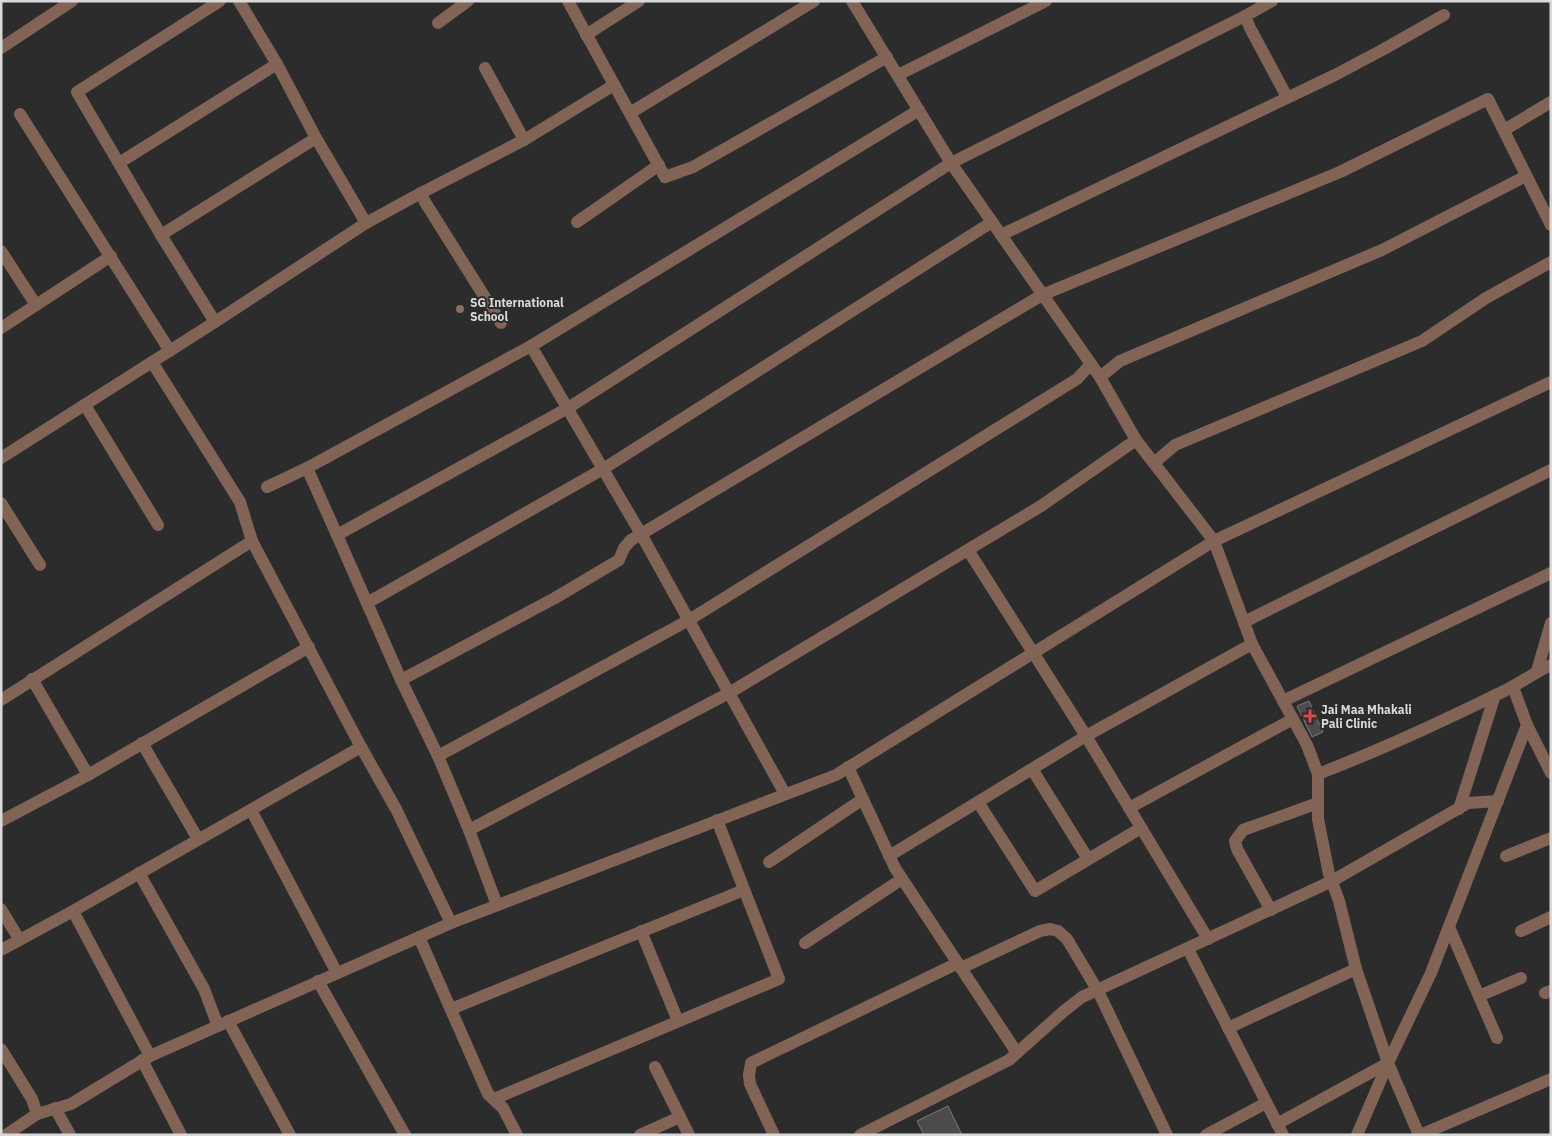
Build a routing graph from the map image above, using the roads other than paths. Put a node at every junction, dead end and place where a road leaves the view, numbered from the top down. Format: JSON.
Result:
{"nodes":[{"id":1,"x":72,"y":1,"type":"edge"},
{"id":2,"x":220,"y":1,"type":"edge"},
{"id":3,"x":239,"y":1,"type":"edge"},
{"id":4,"x":468,"y":1,"type":"edge"},
{"id":5,"x":568,"y":1,"type":"edge"},
{"id":6,"x":639,"y":1,"type":"edge"},
{"id":7,"x":814,"y":1,"type":"edge"},
{"id":8,"x":1046,"y":1,"type":"edge"},
{"id":9,"x":1272,"y":1,"type":"edge"},
{"id":10,"x":853,"y":2,"type":"edge"},
{"id":11,"x":1444,"y":15,"type":"dead end"},
{"id":12,"x":1245,"y":16,"type":"junction"},
{"id":13,"x":438,"y":23,"type":"dead end"},
{"id":14,"x":586,"y":35,"type":"junction"},
{"id":15,"x":1,"y":48,"type":"edge"},
{"id":16,"x":887,"y":57,"type":"junction"},
{"id":17,"x":277,"y":64,"type":"junction"},
{"id":18,"x":485,"y":68,"type":"dead end"},
{"id":19,"x":898,"y":74,"type":"junction"},
{"id":20,"x":614,"y":85,"type":"junction"},
{"id":21,"x":1287,"y":97,"type":"junction"},
{"id":22,"x":1551,"y":102,"type":"edge"},
{"id":23,"x":919,"y":110,"type":"junction"},
{"id":24,"x":630,"y":113,"type":"junction"},
{"id":25,"x":20,"y":114,"type":"dead end"},
{"id":26,"x":1504,"y":130,"type":"junction"},
{"id":27,"x":316,"y":138,"type":"junction"},
{"id":28,"x":524,"y":140,"type":"junction"},
{"id":29,"x":118,"y":163,"type":"junction"},
{"id":30,"x":950,"y":163,"type":"junction"},
{"id":31,"x":659,"y":165,"type":"junction"},
{"id":32,"x":1526,"y":176,"type":"junction"},
{"id":33,"x":421,"y":193,"type":"junction"},
{"id":34,"x":577,"y":222,"type":"dead end"},
{"id":35,"x":992,"y":222,"type":"junction"},
{"id":36,"x":366,"y":223,"type":"junction"},
{"id":37,"x":1551,"y":225,"type":"edge"},
{"id":38,"x":161,"y":234,"type":"junction"},
{"id":39,"x":1001,"y":235,"type":"junction"},
{"id":40,"x":1,"y":251,"type":"edge"},
{"id":41,"x":110,"y":256,"type":"junction"},
{"id":42,"x":1551,"y":262,"type":"edge"},
{"id":43,"x":1042,"y":295,"type":"junction"},
{"id":44,"x":36,"y":305,"type":"junction"},
{"id":45,"x":215,"y":322,"type":"junction"},
{"id":46,"x":501,"y":323,"type":"dead end"},
{"id":47,"x":1,"y":328,"type":"edge"},
{"id":48,"x":531,"y":346,"type":"junction"},
{"id":49,"x":170,"y":351,"type":"junction"},
{"id":50,"x":152,"y":362,"type":"junction"},
{"id":51,"x":1091,"y":364,"type":"junction"},
{"id":52,"x":1100,"y":377,"type":"junction"},
{"id":53,"x":1551,"y":382,"type":"edge"},
{"id":54,"x":85,"y":405,"type":"junction"},
{"id":55,"x":568,"y":408,"type":"junction"},
{"id":56,"x":1136,"y":440,"type":"junction"},
{"id":57,"x":1,"y":458,"type":"edge"},
{"id":58,"x":1154,"y":462,"type":"junction"},
{"id":59,"x":306,"y":468,"type":"junction"},
{"id":60,"x":603,"y":469,"type":"junction"},
{"id":61,"x":1551,"y":470,"type":"edge"},
{"id":62,"x":267,"y":487,"type":"dead end"},
{"id":63,"x":1,"y":503,"type":"edge"},
{"id":64,"x":158,"y":525,"type":"dead end"},
{"id":65,"x":641,"y":534,"type":"junction"},
{"id":66,"x":338,"y":535,"type":"junction"},
{"id":67,"x":252,"y":540,"type":"junction"},
{"id":68,"x":1214,"y":542,"type":"junction"},
{"id":69,"x":968,"y":550,"type":"junction"},
{"id":70,"x":40,"y":566,"type":"dead end"},
{"id":71,"x":1551,"y":573,"type":"edge"},
{"id":72,"x":367,"y":603,"type":"junction"},
{"id":73,"x":689,"y":620,"type":"junction"},
{"id":74,"x":1244,"y":622,"type":"junction"},
{"id":75,"x":1551,"y":623,"type":"edge"},
{"id":76,"x":1252,"y":644,"type":"junction"},
{"id":77,"x":309,"y":647,"type":"junction"},
{"id":78,"x":1033,"y":653,"type":"junction"},
{"id":79,"x":1551,"y":665,"type":"edge"},
{"id":80,"x":1537,"y":671,"type":"junction"},
{"id":81,"x":32,"y":679,"type":"junction"},
{"id":82,"x":401,"y":680,"type":"junction"},
{"id":83,"x":1513,"y":687,"type":"junction"},
{"id":84,"x":729,"y":693,"type":"junction"},
{"id":85,"x":1495,"y":695,"type":"junction"},
{"id":86,"x":1,"y":700,"type":"edge"},
{"id":87,"x":1282,"y":701,"type":"junction"},
{"id":88,"x":1293,"y":719,"type":"junction"},
{"id":89,"x":1527,"y":725,"type":"junction"},
{"id":90,"x":1086,"y":736,"type":"junction"},
{"id":91,"x":142,"y":743,"type":"junction"},
{"id":92,"x":361,"y":747,"type":"junction"},
{"id":93,"x":438,"y":756,"type":"junction"},
{"id":94,"x":848,"y":768,"type":"junction"},
{"id":95,"x":1032,"y":769,"type":"junction"},
{"id":96,"x":1551,"y":773,"type":"edge"},
{"id":97,"x":1318,"y":774,"type":"junction"},
{"id":98,"x":88,"y":775,"type":"junction"},
{"id":99,"x":785,"y":794,"type":"junction"},
{"id":100,"x":862,"y":799,"type":"junction"},
{"id":101,"x":1498,"y":800,"type":"junction"},
{"id":102,"x":978,"y":802,"type":"junction"},
{"id":103,"x":1318,"y":803,"type":"junction"},
{"id":104,"x":1129,"y":808,"type":"junction"},
{"id":105,"x":1459,"y":809,"type":"junction"},
{"id":106,"x":251,"y":810,"type":"junction"},
{"id":107,"x":717,"y":820,"type":"junction"},
{"id":108,"x":1,"y":821,"type":"edge"},
{"id":109,"x":1141,"y":828,"type":"junction"},
{"id":110,"x":469,"y":830,"type":"junction"},
{"id":111,"x":1551,"y":838,"type":"edge"},
{"id":112,"x":198,"y":839,"type":"junction"},
{"id":113,"x":889,"y":856,"type":"junction"},
{"id":114,"x":1506,"y":856,"type":"dead end"},
{"id":115,"x":1088,"y":859,"type":"junction"},
{"id":116,"x":769,"y":862,"type":"dead end"},
{"id":117,"x":139,"y":873,"type":"junction"},
{"id":118,"x":902,"y":879,"type":"junction"},
{"id":119,"x":1332,"y":881,"type":"junction"},
{"id":120,"x":744,"y":890,"type":"junction"},
{"id":121,"x":497,"y":905,"type":"junction"},
{"id":122,"x":1,"y":909,"type":"edge"},
{"id":123,"x":1271,"y":910,"type":"junction"},
{"id":124,"x":73,"y":911,"type":"junction"},
{"id":125,"x":1551,"y":917,"type":"edge"},
{"id":126,"x":451,"y":923,"type":"junction"},
{"id":127,"x":1449,"y":927,"type":"junction"},
{"id":128,"x":1521,"y":930,"type":"dead end"},
{"id":129,"x":641,"y":931,"type":"junction"},
{"id":130,"x":419,"y":937,"type":"junction"},
{"id":131,"x":18,"y":939,"type":"junction"},
{"id":132,"x":1208,"y":939,"type":"junction"},
{"id":133,"x":805,"y":943,"type":"dead end"},
{"id":134,"x":1188,"y":949,"type":"junction"},
{"id":135,"x":1,"y":950,"type":"edge"},
{"id":136,"x":959,"y":965,"type":"junction"},
{"id":137,"x":1356,"y":969,"type":"junction"},
{"id":138,"x":337,"y":973,"type":"junction"},
{"id":139,"x":1521,"y":978,"type":"dead end"},
{"id":140,"x":318,"y":981,"type":"junction"},
{"id":141,"x":1098,"y":990,"type":"junction"},
{"id":142,"x":1479,"y":996,"type":"junction"},
{"id":143,"x":451,"y":1009,"type":"junction"},
{"id":144,"x":678,"y":1021,"type":"junction"},
{"id":145,"x":223,"y":1024,"type":"junction"},
{"id":146,"x":1228,"y":1028,"type":"junction"},
{"id":147,"x":1497,"y":1038,"type":"dead end"},
{"id":148,"x":1,"y":1049,"type":"edge"},
{"id":149,"x":1017,"y":1053,"type":"junction"},
{"id":150,"x":146,"y":1058,"type":"junction"},
{"id":151,"x":1388,"y":1063,"type":"junction"},
{"id":152,"x":655,"y":1067,"type":"dead end"},
{"id":153,"x":1551,"y":1079,"type":"edge"},
{"id":154,"x":494,"y":1100,"type":"junction"},
{"id":155,"x":1266,"y":1103,"type":"junction"},
{"id":156,"x":55,"y":1108,"type":"junction"},
{"id":157,"x":36,"y":1114,"type":"junction"},
{"id":158,"x":680,"y":1117,"type":"junction"},
{"id":159,"x":1280,"y":1129,"type":"edge"},
{"id":160,"x":401,"y":1133,"type":"edge"},
{"id":161,"x":6,"y":1135,"type":"edge"},
{"id":162,"x":70,"y":1135,"type":"edge"},
{"id":163,"x":181,"y":1135,"type":"edge"},
{"id":164,"x":290,"y":1135,"type":"edge"},
{"id":165,"x":517,"y":1135,"type":"edge"},
{"id":166,"x":640,"y":1135,"type":"edge"},
{"id":167,"x":689,"y":1135,"type":"edge"},
{"id":168,"x":774,"y":1135,"type":"edge"},
{"id":169,"x":860,"y":1135,"type":"edge"},
{"id":170,"x":1168,"y":1135,"type":"edge"},
{"id":171,"x":1206,"y":1135,"type":"edge"},
{"id":172,"x":1357,"y":1135,"type":"edge"},
{"id":173,"x":1420,"y":1135,"type":"edge"}],
"edges":[{"from":1,"to":15,"type":"street"},
{"from":2,"to":29,"type":"street"},
{"from":3,"to":17,"type":"street"},
{"from":4,"to":13,"type":"street"},
{"from":5,"to":14,"type":"street"},
{"from":6,"to":14,"type":"street"},
{"from":7,"to":24,"type":"street"},
{"from":8,"to":19,"type":"street"},
{"from":9,"to":12,"type":"street"},
{"from":10,"to":16,"type":"street"},
{"from":11,"to":21,"type":"street"},
{"from":12,"to":21,"type":"street"},
{"from":12,"to":30,"type":"street"},
{"from":14,"to":20,"type":"street"},
{"from":16,"to":19,"type":"street"},
{"from":16,"to":31,"type":"street"},
{"from":17,"to":27,"type":"street"},
{"from":17,"to":29,"type":"street"},
{"from":18,"to":28,"type":"street"},
{"from":19,"to":23,"type":"street"},
{"from":20,"to":24,"type":"street"},
{"from":20,"to":28,"type":"street"},
{"from":21,"to":39,"type":"street"},
{"from":22,"to":26,"type":"street"},
{"from":23,"to":30,"type":"street"},
{"from":23,"to":48,"type":"street"},
{"from":24,"to":31,"type":"street"},
{"from":25,"to":41,"type":"street"},
{"from":26,"to":32,"type":"street"},
{"from":26,"to":43,"type":"street"},
{"from":27,"to":36,"type":"street"},
{"from":27,"to":38,"type":"street"},
{"from":28,"to":33,"type":"street"},
{"from":29,"to":38,"type":"street"},
{"from":30,"to":35,"type":"street"},
{"from":30,"to":55,"type":"street"},
{"from":31,"to":34,"type":"street"},
{"from":32,"to":37,"type":"street"},
{"from":32,"to":52,"type":"street"},
{"from":33,"to":36,"type":"street"},
{"from":33,"to":46,"type":"street"},
{"from":35,"to":39,"type":"street"},
{"from":35,"to":60,"type":"street"},
{"from":36,"to":45,"type":"street"},
{"from":38,"to":45,"type":"street"},
{"from":39,"to":43,"type":"street"},
{"from":40,"to":44,"type":"street"},
{"from":41,"to":44,"type":"street"},
{"from":41,"to":49,"type":"street"},
{"from":42,"to":58,"type":"street"},
{"from":43,"to":51,"type":"street"},
{"from":43,"to":65,"type":"street"},
{"from":44,"to":47,"type":"street"},
{"from":45,"to":49,"type":"street"},
{"from":48,"to":55,"type":"street"},
{"from":48,"to":59,"type":"street"},
{"from":49,"to":50,"type":"street"},
{"from":50,"to":54,"type":"street"},
{"from":50,"to":67,"type":"street"},
{"from":51,"to":52,"type":"street"},
{"from":51,"to":73,"type":"street"},
{"from":52,"to":56,"type":"street"},
{"from":53,"to":68,"type":"street"},
{"from":54,"to":57,"type":"street"},
{"from":54,"to":64,"type":"street"},
{"from":55,"to":60,"type":"street"},
{"from":55,"to":66,"type":"street"},
{"from":56,"to":58,"type":"street"},
{"from":56,"to":69,"type":"street"},
{"from":58,"to":68,"type":"street"},
{"from":59,"to":62,"type":"street"},
{"from":59,"to":66,"type":"street"},
{"from":60,"to":65,"type":"street"},
{"from":60,"to":72,"type":"street"},
{"from":61,"to":74,"type":"street"},
{"from":63,"to":70,"type":"street"},
{"from":65,"to":73,"type":"street"},
{"from":65,"to":82,"type":"street"},
{"from":66,"to":72,"type":"street"},
{"from":67,"to":77,"type":"street"},
{"from":67,"to":81,"type":"street"},
{"from":68,"to":74,"type":"street"},
{"from":68,"to":78,"type":"street"},
{"from":69,"to":78,"type":"street"},
{"from":69,"to":84,"type":"street"},
{"from":71,"to":87,"type":"street"},
{"from":72,"to":82,"type":"street"},
{"from":73,"to":84,"type":"street"},
{"from":73,"to":93,"type":"street"},
{"from":74,"to":76,"type":"street"},
{"from":75,"to":80,"type":"street"},
{"from":76,"to":87,"type":"street"},
{"from":76,"to":90,"type":"street"},
{"from":77,"to":91,"type":"street"},
{"from":77,"to":92,"type":"street"},
{"from":78,"to":90,"type":"street"},
{"from":78,"to":94,"type":"street"},
{"from":79,"to":80,"type":"street"},
{"from":80,"to":83,"type":"street"},
{"from":81,"to":86,"type":"street"},
{"from":81,"to":98,"type":"street"},
{"from":82,"to":93,"type":"street"},
{"from":83,"to":85,"type":"street"},
{"from":83,"to":89,"type":"street"},
{"from":84,"to":99,"type":"street"},
{"from":84,"to":110,"type":"street"},
{"from":85,"to":97,"type":"street"},
{"from":85,"to":105,"type":"street"},
{"from":87,"to":88,"type":"street"},
{"from":88,"to":97,"type":"street"},
{"from":88,"to":104,"type":"street"},
{"from":89,"to":96,"type":"street"},
{"from":89,"to":101,"type":"street"},
{"from":90,"to":95,"type":"street"},
{"from":90,"to":104,"type":"street"},
{"from":91,"to":98,"type":"street"},
{"from":91,"to":112,"type":"street"},
{"from":92,"to":106,"type":"street"},
{"from":92,"to":126,"type":"street"},
{"from":93,"to":110,"type":"street"},
{"from":94,"to":99,"type":"street"},
{"from":94,"to":100,"type":"street"},
{"from":95,"to":102,"type":"street"},
{"from":95,"to":115,"type":"street"},
{"from":97,"to":103,"type":"street"},
{"from":98,"to":108,"type":"street"},
{"from":99,"to":107,"type":"street"},
{"from":100,"to":113,"type":"street"},
{"from":100,"to":116,"type":"street"},
{"from":101,"to":105,"type":"street"},
{"from":101,"to":127,"type":"street"},
{"from":102,"to":113,"type":"street"},
{"from":102,"to":115,"type":"street"},
{"from":103,"to":119,"type":"street"},
{"from":103,"to":123,"type":"street"},
{"from":104,"to":109,"type":"street"},
{"from":105,"to":119,"type":"street"},
{"from":106,"to":112,"type":"street"},
{"from":106,"to":138,"type":"street"},
{"from":107,"to":120,"type":"street"},
{"from":107,"to":121,"type":"street"},
{"from":109,"to":115,"type":"street"},
{"from":109,"to":132,"type":"street"},
{"from":110,"to":121,"type":"street"},
{"from":111,"to":114,"type":"street"},
{"from":112,"to":117,"type":"street"},
{"from":113,"to":118,"type":"street"},
{"from":117,"to":124,"type":"street"},
{"from":117,"to":145,"type":"street"},
{"from":118,"to":133,"type":"street"},
{"from":118,"to":136,"type":"street"},
{"from":119,"to":123,"type":"street"},
{"from":119,"to":137,"type":"street"},
{"from":120,"to":129,"type":"street"},
{"from":120,"to":144,"type":"street"},
{"from":121,"to":126,"type":"street"},
{"from":122,"to":131,"type":"street"},
{"from":123,"to":132,"type":"street"},
{"from":124,"to":131,"type":"street"},
{"from":124,"to":150,"type":"street"},
{"from":125,"to":128,"type":"street"},
{"from":126,"to":130,"type":"street"},
{"from":127,"to":142,"type":"street"},
{"from":127,"to":151,"type":"street"},
{"from":129,"to":143,"type":"street"},
{"from":129,"to":144,"type":"street"},
{"from":130,"to":138,"type":"street"},
{"from":130,"to":143,"type":"street"},
{"from":131,"to":135,"type":"street"},
{"from":132,"to":134,"type":"street"},
{"from":134,"to":141,"type":"street"},
{"from":134,"to":146,"type":"street"},
{"from":136,"to":141,"type":"street"},
{"from":136,"to":149,"type":"street"},
{"from":136,"to":168,"type":"street"},
{"from":137,"to":146,"type":"street"},
{"from":137,"to":151,"type":"street"},
{"from":138,"to":140,"type":"street"},
{"from":139,"to":142,"type":"street"},
{"from":140,"to":145,"type":"street"},
{"from":140,"to":160,"type":"street"},
{"from":141,"to":149,"type":"street"},
{"from":141,"to":170,"type":"street"},
{"from":142,"to":147,"type":"street"},
{"from":143,"to":154,"type":"street"},
{"from":144,"to":154,"type":"street"},
{"from":145,"to":150,"type":"street"},
{"from":145,"to":164,"type":"street"},
{"from":146,"to":155,"type":"street"},
{"from":148,"to":157,"type":"street"},
{"from":149,"to":169,"type":"street"},
{"from":150,"to":156,"type":"street"},
{"from":150,"to":163,"type":"street"},
{"from":151,"to":159,"type":"street"},
{"from":151,"to":172,"type":"street"},
{"from":151,"to":173,"type":"street"},
{"from":152,"to":158,"type":"street"},
{"from":153,"to":173,"type":"street"},
{"from":154,"to":165,"type":"street"},
{"from":155,"to":159,"type":"street"},
{"from":155,"to":171,"type":"street"},
{"from":156,"to":157,"type":"street"},
{"from":156,"to":162,"type":"street"},
{"from":157,"to":161,"type":"street"},
{"from":158,"to":166,"type":"street"},
{"from":158,"to":167,"type":"street"}]}
